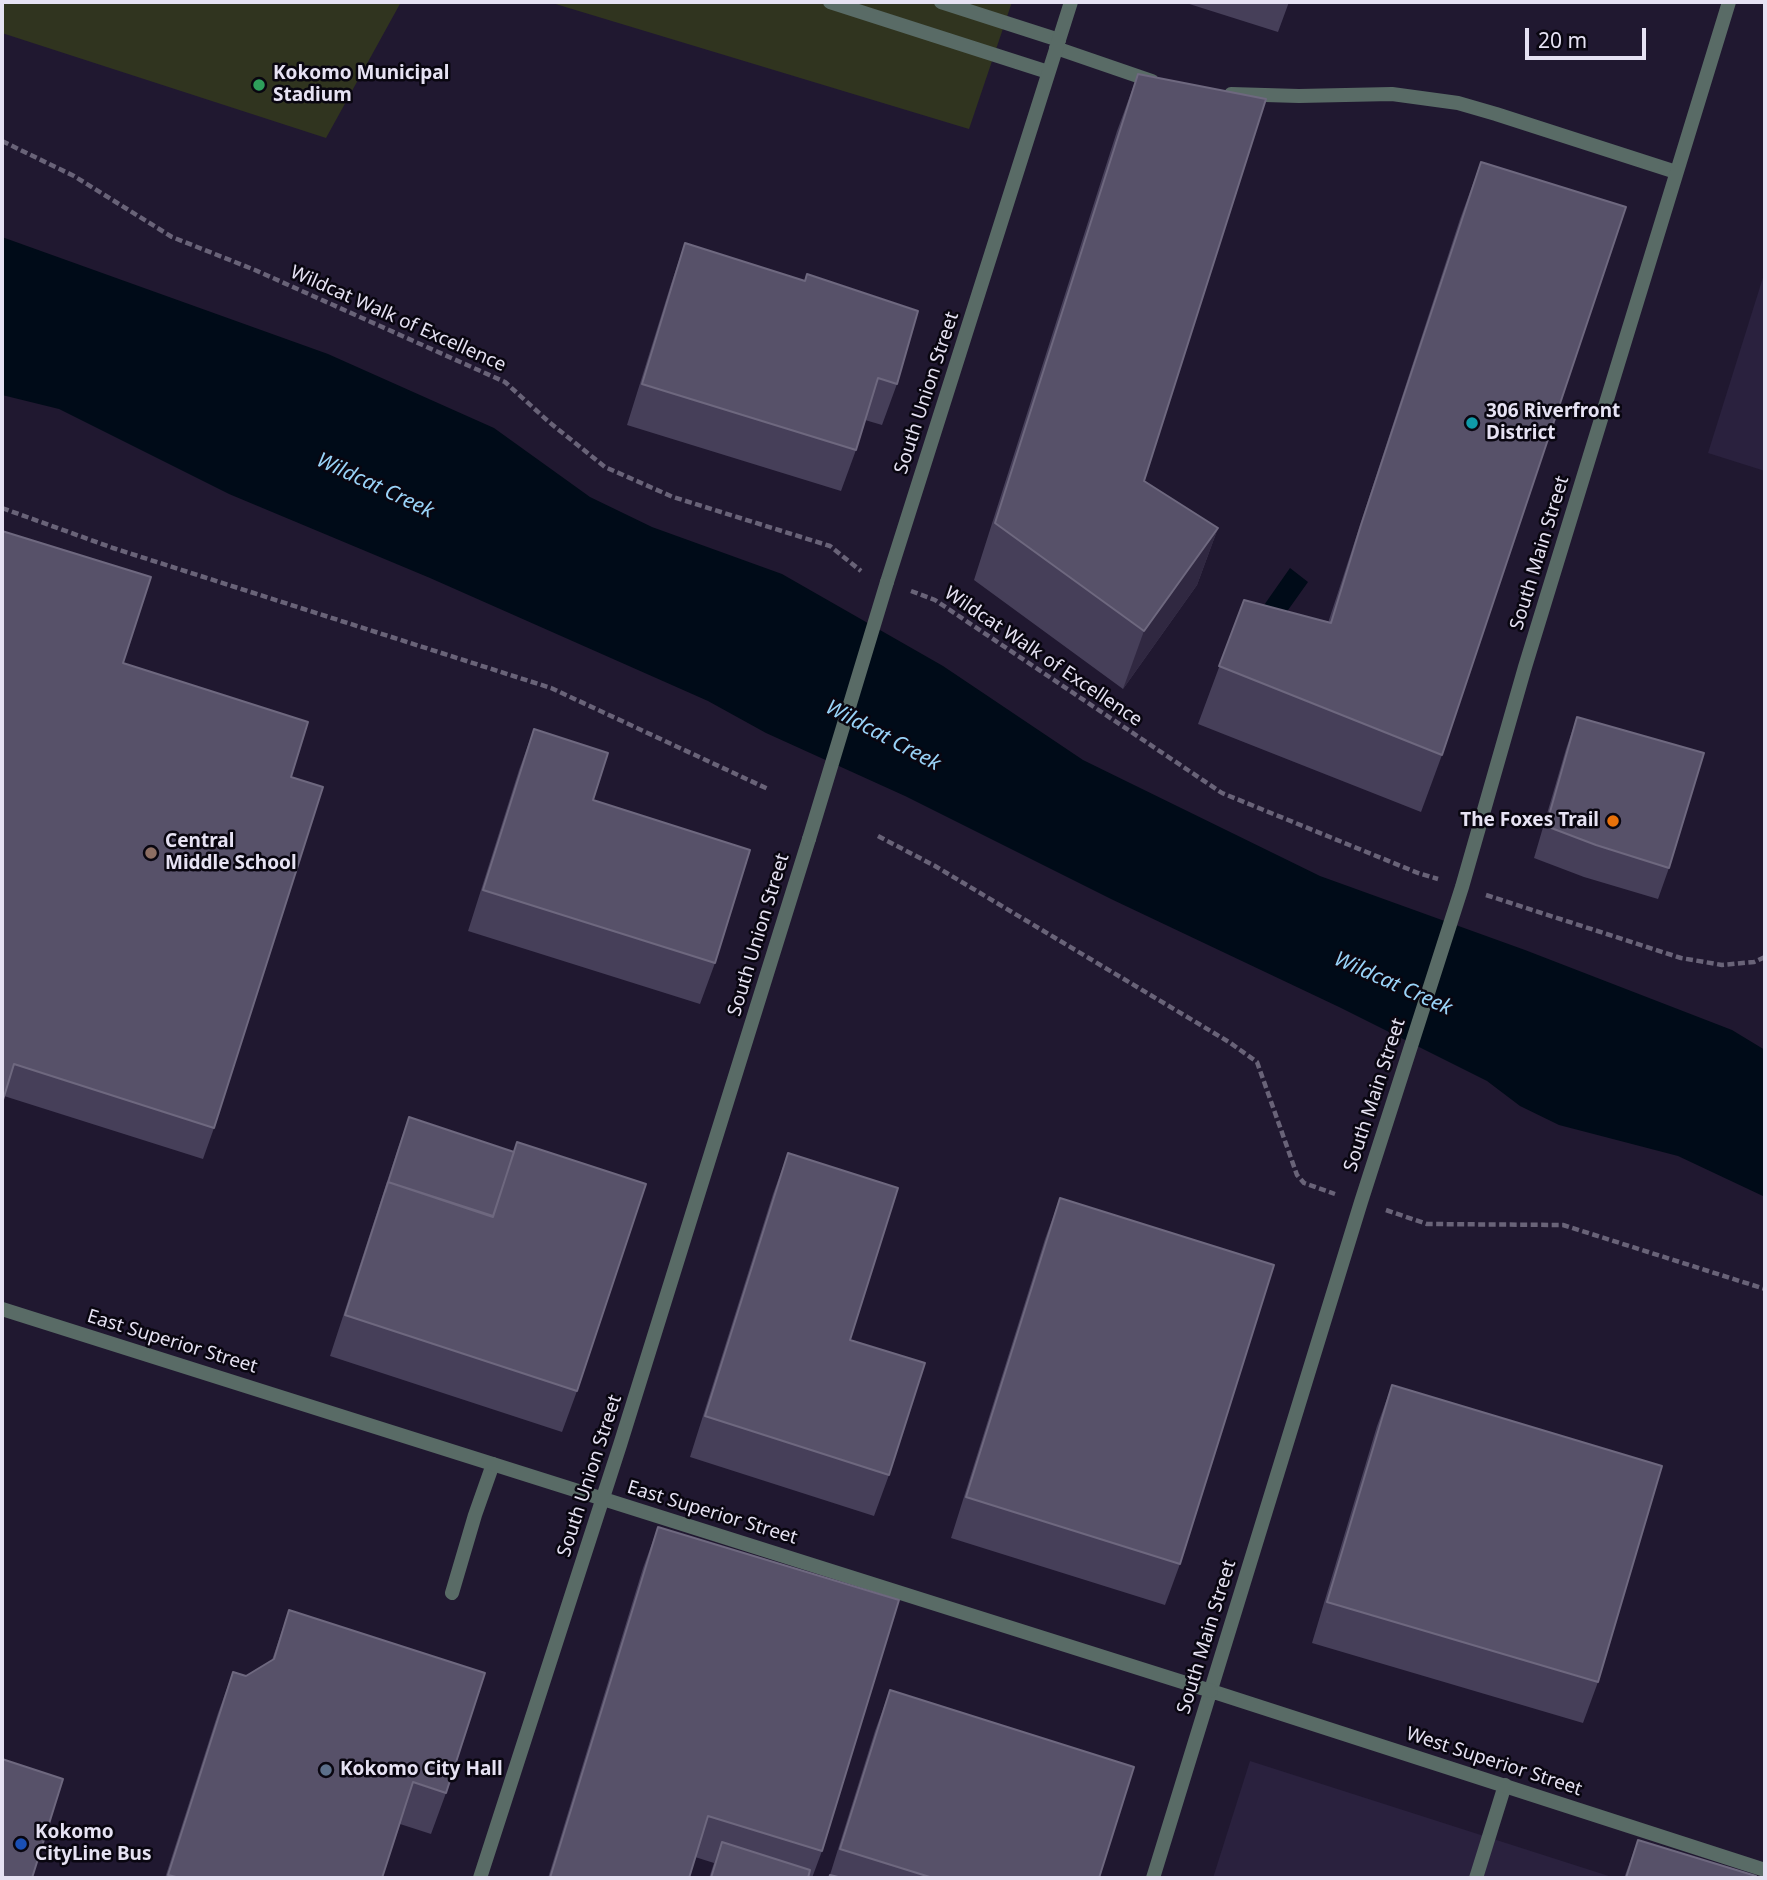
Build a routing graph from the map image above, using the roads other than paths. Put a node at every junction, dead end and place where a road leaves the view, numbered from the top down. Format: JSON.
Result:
{"nodes":[{"id":1,"x":830,"y":2,"type":"edge"},
{"id":2,"x":941,"y":2,"type":"edge"},
{"id":3,"x":1071,"y":2,"type":"edge"},
{"id":4,"x":1729,"y":2,"type":"edge"},
{"id":5,"x":1057,"y":44,"type":"junction"},
{"id":6,"x":1048,"y":72,"type":"junction"},
{"id":7,"x":1161,"y":83,"type":"edge"},
{"id":8,"x":1219,"y":93,"type":"edge"},
{"id":9,"x":1676,"y":172,"type":"junction"},
{"id":10,"x":2,"y":1309,"type":"edge"},
{"id":11,"x":493,"y":1464,"type":"junction"},
{"id":12,"x":602,"y":1499,"type":"junction"},
{"id":13,"x":452,"y":1593,"type":"dead end"},
{"id":14,"x":1211,"y":1690,"type":"junction"},
{"id":15,"x":1505,"y":1785,"type":"junction"},
{"id":16,"x":1765,"y":1870,"type":"edge"},
{"id":17,"x":480,"y":1878,"type":"edge"},
{"id":18,"x":1153,"y":1878,"type":"edge"},
{"id":19,"x":1476,"y":1878,"type":"edge"}],
"edges":[{"from":1,"to":6,"type":"street"},
{"from":2,"to":5,"type":"street"},
{"from":3,"to":5,"type":"street","name":"South Union Street"},
{"from":4,"to":9,"type":"street","name":"South Main Street"},
{"from":5,"to":6,"type":"street","name":"South Union Street"},
{"from":5,"to":7,"type":"street"},
{"from":6,"to":12,"type":"street","name":"South Union Street","bridge":true},
{"from":8,"to":9,"type":"street"},
{"from":9,"to":14,"type":"street","name":"South Main Street"},
{"from":10,"to":11,"type":"street","name":"East Superior Street"},
{"from":11,"to":12,"type":"street","name":"East Superior Street"},
{"from":11,"to":13,"type":"street"},
{"from":12,"to":14,"type":"street","name":"East Superior Street"},
{"from":12,"to":17,"type":"street","name":"South Union Street"},
{"from":14,"to":15,"type":"street","name":"West Superior Street"},
{"from":14,"to":18,"type":"street","name":"South Main Street"},
{"from":15,"to":16,"type":"street","name":"West Superior Street"},
{"from":15,"to":19,"type":"street"}]}
